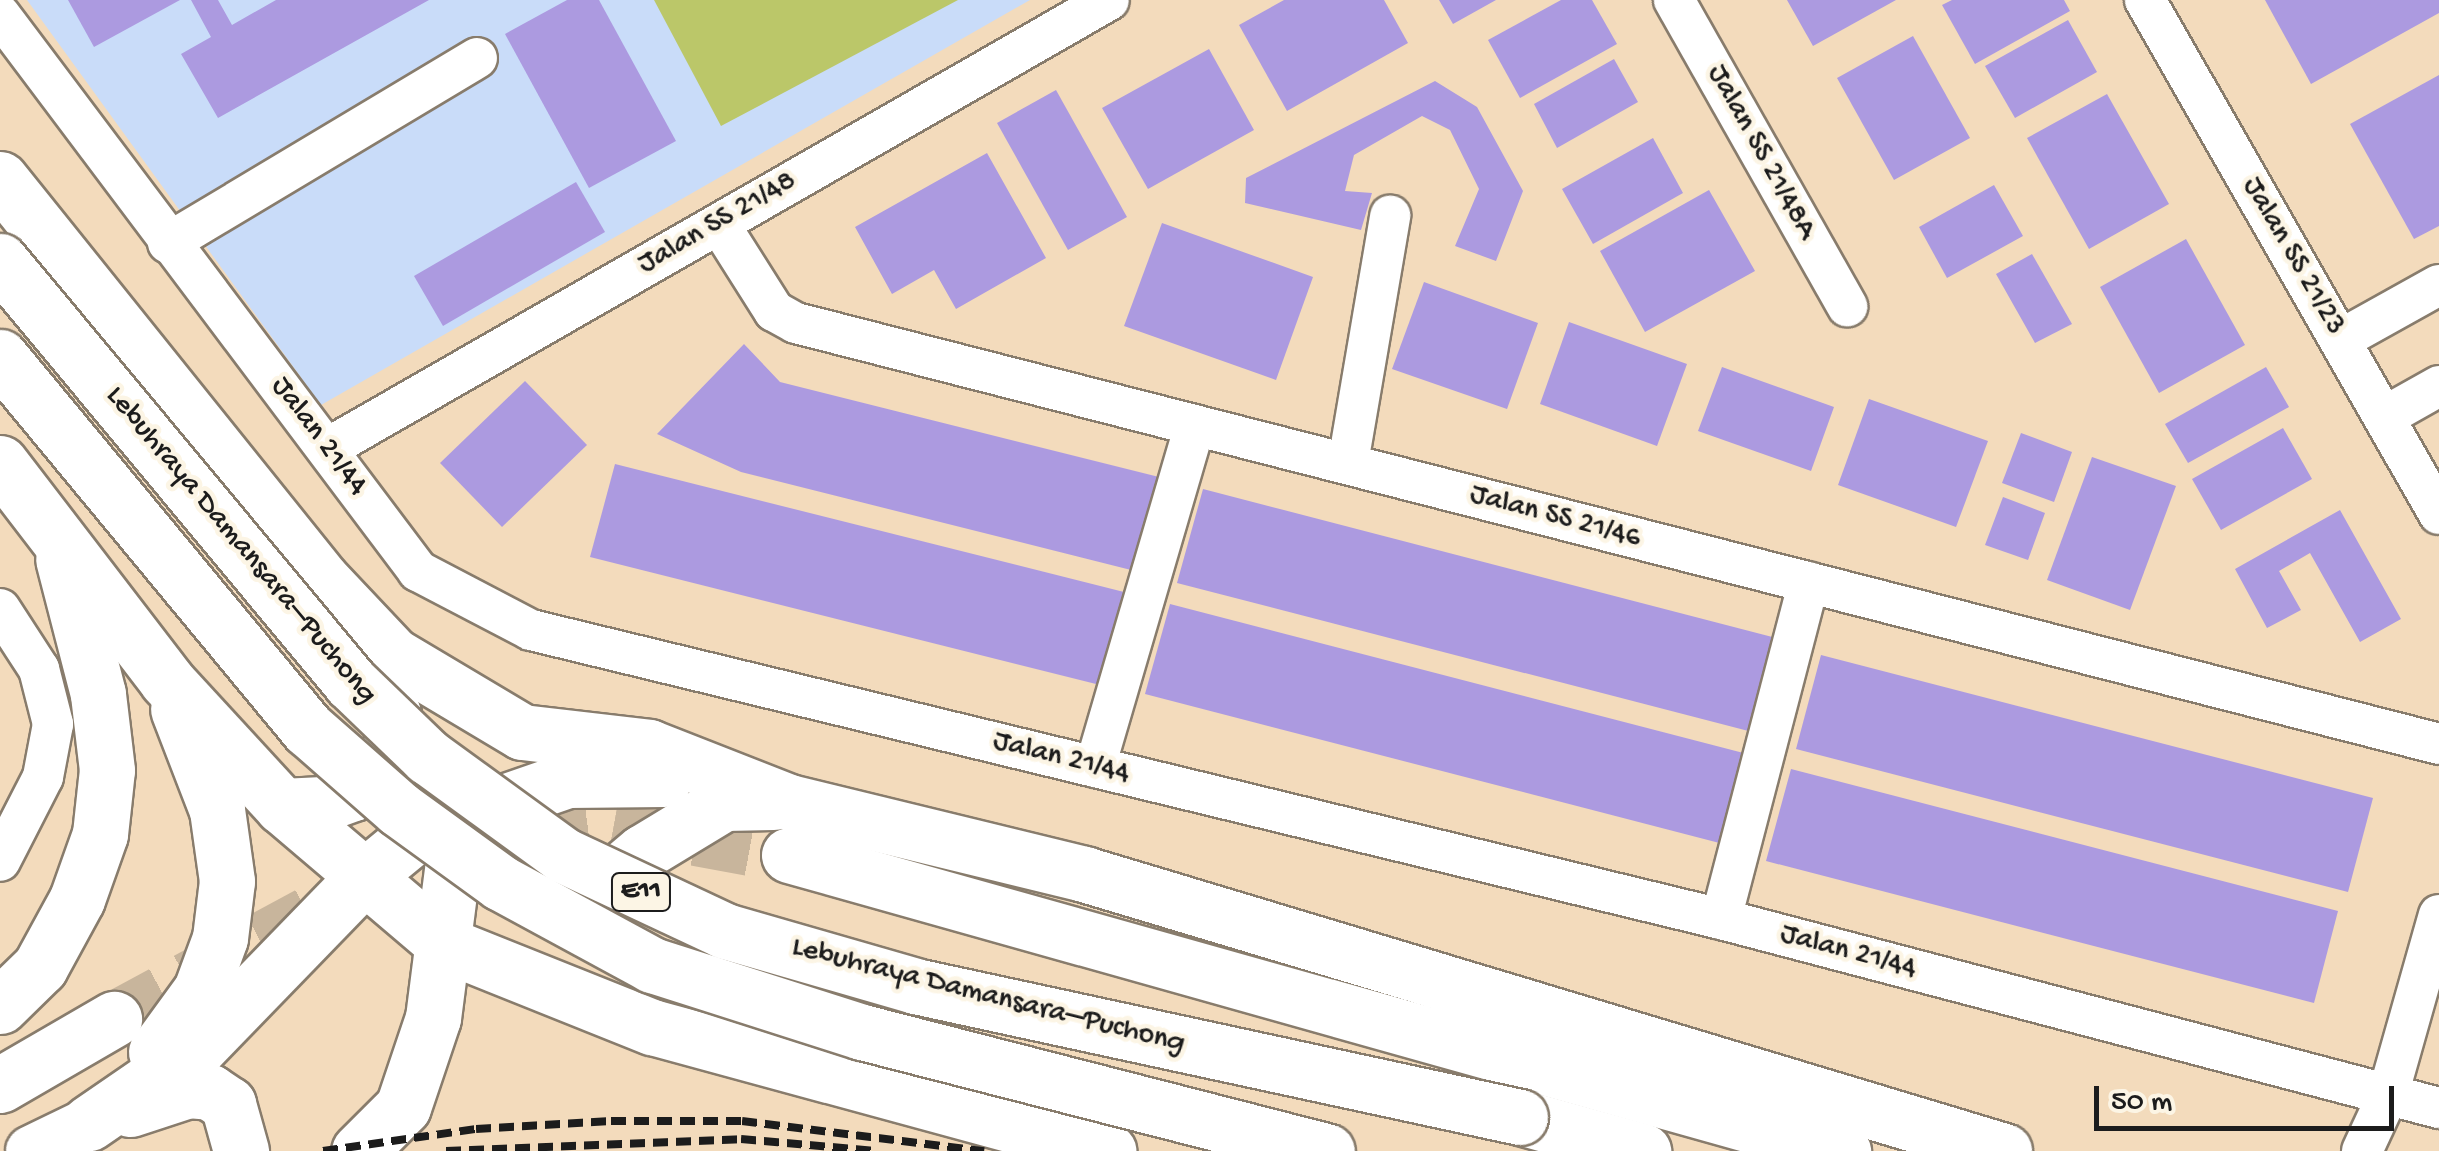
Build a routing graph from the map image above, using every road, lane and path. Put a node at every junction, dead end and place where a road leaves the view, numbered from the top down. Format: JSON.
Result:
{"nodes":[{"id":1,"x":1109,"y":0,"type":"edge"},
{"id":2,"x":1674,"y":0,"type":"edge"},
{"id":3,"x":2152,"y":2,"type":"edge"},
{"id":4,"x":0,"y":15,"type":"edge"},
{"id":5,"x":477,"y":58,"type":"dead end"},
{"id":6,"x":0,"y":178,"type":"edge"},
{"id":7,"x":1390,"y":216,"type":"dead end"},
{"id":8,"x":719,"y":224,"type":"junction"},
{"id":9,"x":168,"y":243,"type":"junction"},
{"id":10,"x":0,"y":260,"type":"edge"},
{"id":11,"x":2439,"y":285,"type":"edge"},
{"id":12,"x":1846,"y":306,"type":"dead end"},
{"id":13,"x":2340,"y":340,"type":"junction"},
{"id":14,"x":0,"y":357,"type":"edge"},
{"id":15,"x":2439,"y":386,"type":"edge"},
{"id":16,"x":2384,"y":417,"type":"junction"},
{"id":17,"x":1195,"y":425,"type":"junction"},
{"id":18,"x":328,"y":448,"type":"junction"},
{"id":19,"x":0,"y":463,"type":"edge"},
{"id":20,"x":1348,"y":463,"type":"junction"},
{"id":21,"x":2439,"y":514,"type":"edge"},
{"id":22,"x":58,"y":537,"type":"junction"},
{"id":23,"x":322,"y":580,"type":"junction"},
{"id":24,"x":1809,"y":582,"type":"junction"},
{"id":25,"x":0,"y":609,"type":"edge"},
{"id":26,"x":393,"y":655,"type":"junction"},
{"id":27,"x":167,"y":680,"type":"junction"},
{"id":28,"x":2439,"y":744,"type":"edge"},
{"id":29,"x":1095,"y":767,"type":"junction"},
{"id":30,"x":720,"y":778,"type":"junction"},
{"id":31,"x":789,"y":802,"type":"junction"},
{"id":32,"x":282,"y":806,"type":"junction"},
{"id":33,"x":451,"y":815,"type":"junction"},
{"id":34,"x":789,"y":855,"type":"tunnel mouth"},
{"id":35,"x":0,"y":861,"type":"edge"},
{"id":36,"x":363,"y":878,"type":"junction"},
{"id":37,"x":2439,"y":915,"type":"edge"},
{"id":38,"x":1721,"y":919,"type":"junction"},
{"id":39,"x":444,"y":944,"type":"junction"},
{"id":40,"x":0,"y":1006,"type":"edge"},
{"id":41,"x":114,"y":1019,"type":"tunnel mouth"},
{"id":42,"x":652,"y":1028,"type":"junction"},
{"id":43,"x":0,"y":1085,"type":"edge"},
{"id":44,"x":2388,"y":1095,"type":"junction"},
{"id":45,"x":2439,"y":1108,"type":"edge"},
{"id":46,"x":89,"y":1124,"type":"junction"},
{"id":47,"x":32,"y":1151,"type":"edge"},
{"id":48,"x":241,"y":1151,"type":"edge"},
{"id":49,"x":359,"y":1151,"type":"edge"},
{"id":50,"x":1108,"y":1151,"type":"edge"},
{"id":51,"x":1327,"y":1151,"type":"edge"},
{"id":52,"x":1643,"y":1151,"type":"edge"},
{"id":53,"x":1843,"y":1151,"type":"edge"},
{"id":54,"x":2004,"y":1151,"type":"edge"},
{"id":55,"x":2362,"y":1151,"type":"edge"},
{"id":56,"x":2393,"y":1151,"type":"edge"}],
"edges":[{"from":1,"to":8,"type":"street","name":"Jalan SS 21/48"},
{"from":2,"to":12,"type":"street","name":"Jalan SS 21/48A"},
{"from":3,"to":13,"type":"street","name":"Jalan SS 21/23"},
{"from":4,"to":9,"type":"street","name":"Jalan 21/44"},
{"from":5,"to":9,"type":"street"},
{"from":6,"to":23,"type":"highway"},
{"from":7,"to":20,"type":"street"},
{"from":8,"to":17,"type":"street","name":"Jalan SS 21/46"},
{"from":8,"to":18,"type":"street","name":"Jalan SS 21/48"},
{"from":9,"to":18,"type":"street","name":"Jalan 21/44"},
{"from":10,"to":52,"type":"highway","name":"Lebuhraya Damansara–Puchong","number":"E11","bridge":true},
{"from":11,"to":13,"type":"street"},
{"from":13,"to":16,"type":"street","name":"Jalan SS 21/23"},
{"from":14,"to":51,"type":"highway","name":"Lebuhraya Damansara–Puchong","number":"E11","bridge":true},
{"from":15,"to":16,"type":"street"},
{"from":16,"to":21,"type":"street","name":"Jalan SS 21/23"},
{"from":17,"to":20,"type":"street","name":"Jalan SS 21/46"},
{"from":17,"to":29,"type":"street"},
{"from":18,"to":29,"type":"street","name":"Jalan 21/44"},
{"from":19,"to":22,"type":"highway"},
{"from":20,"to":24,"type":"street","name":"Jalan SS 21/46"},
{"from":22,"to":27,"type":"highway"},
{"from":22,"to":40,"type":"highway"},
{"from":23,"to":26,"type":"highway"},
{"from":23,"to":32,"type":"highway"},
{"from":24,"to":28,"type":"street","name":"Jalan SS 21/46"},
{"from":24,"to":38,"type":"street"},
{"from":25,"to":35,"type":"street"},
{"from":26,"to":30,"type":"highway"},
{"from":26,"to":33,"type":"highway"},
{"from":27,"to":32,"type":"highway"},
{"from":27,"to":46,"type":"highway"},
{"from":29,"to":38,"type":"street","name":"Jalan 21/44"},
{"from":30,"to":31,"type":"highway"},
{"from":30,"to":33,"type":"highway"},
{"from":31,"to":42,"type":"highway"},
{"from":31,"to":54,"type":"highway"},
{"from":32,"to":36,"type":"highway"},
{"from":33,"to":36,"type":"highway"},
{"from":33,"to":39,"type":"highway"},
{"from":34,"to":53,"type":"highway"},
{"from":36,"to":39,"type":"highway"},
{"from":36,"to":46,"type":"highway"},
{"from":37,"to":44,"type":"street"},
{"from":38,"to":44,"type":"street","name":"Jalan 21/44"},
{"from":39,"to":42,"type":"highway"},
{"from":39,"to":49,"type":"highway"},
{"from":41,"to":43,"type":"highway"},
{"from":42,"to":50,"type":"highway"},
{"from":44,"to":45,"type":"street","name":"Jalan 21/44"},
{"from":44,"to":55,"type":"street"},
{"from":44,"to":56,"type":"street"},
{"from":46,"to":47,"type":"main road"},
{"from":46,"to":48,"type":"highway"}]}
